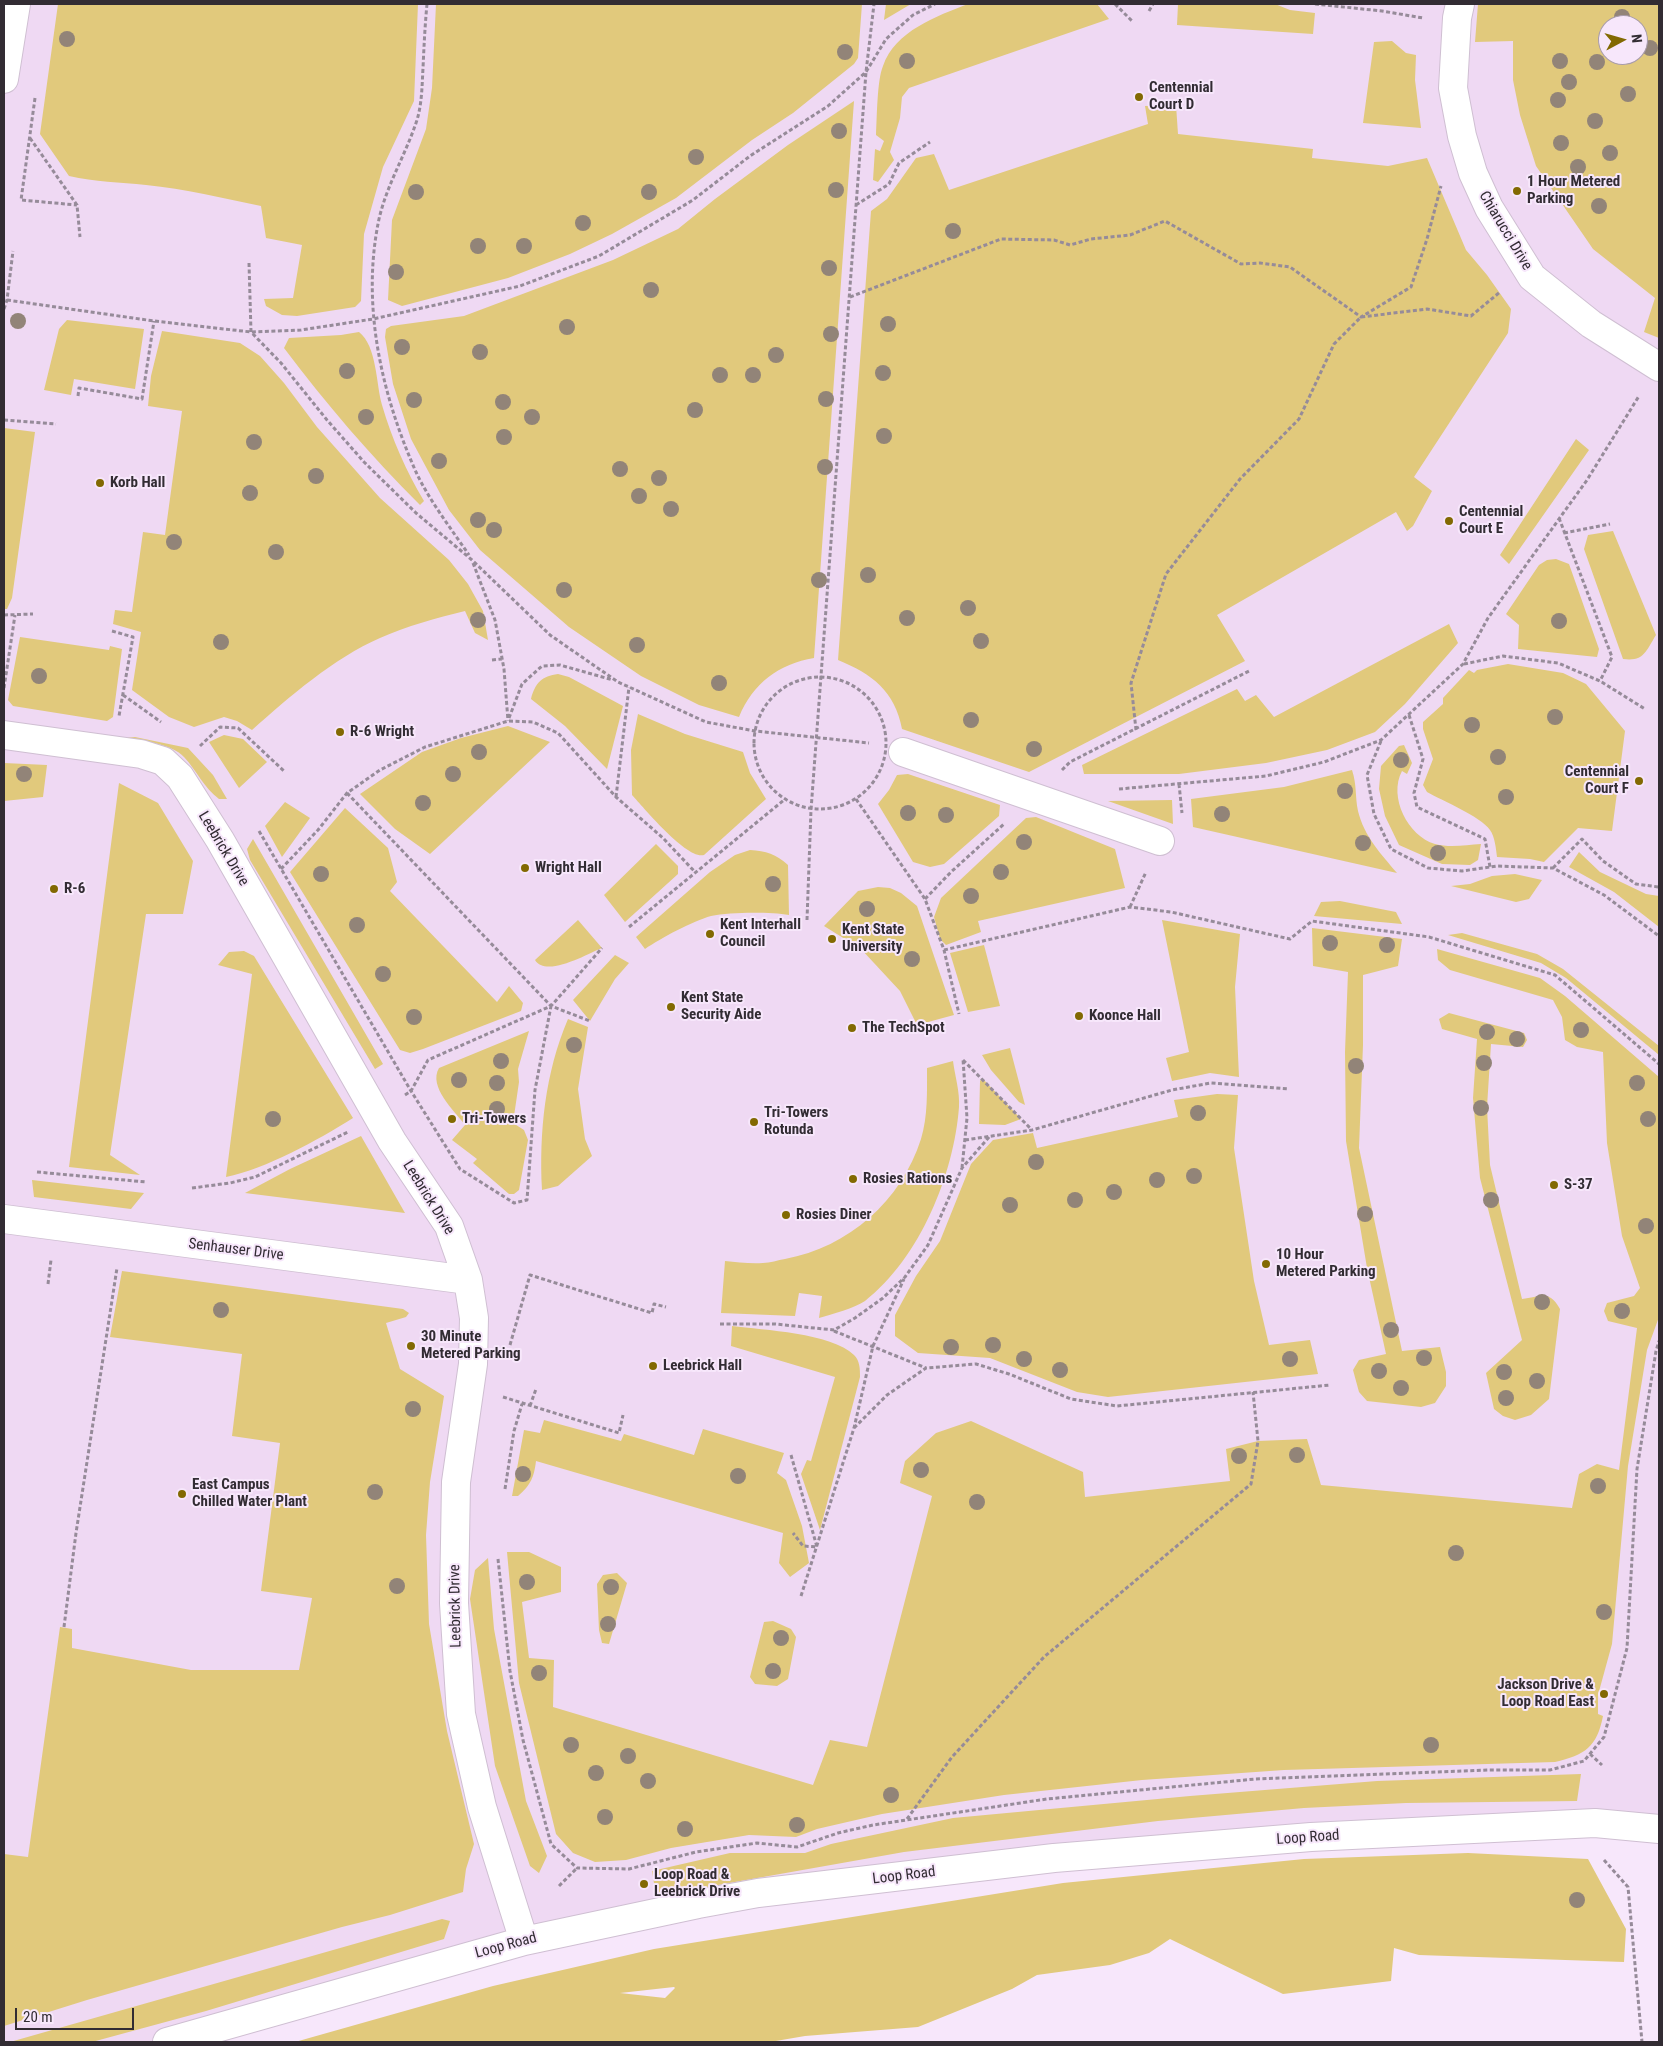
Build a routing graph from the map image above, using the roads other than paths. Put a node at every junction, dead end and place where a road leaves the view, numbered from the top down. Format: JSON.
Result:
{"nodes":[{"id":1,"x":16,"y":4,"type":"edge"},
{"id":2,"x":1460,"y":4,"type":"edge"},
{"id":3,"x":4,"y":79,"type":"edge"},
{"id":4,"x":1659,"y":366,"type":"edge"},
{"id":5,"x":4,"y":735,"type":"edge"},
{"id":6,"x":895,"y":748,"type":"road end"},
{"id":7,"x":1160,"y":841,"type":"dead end"},
{"id":8,"x":4,"y":1219,"type":"edge"},
{"id":9,"x":468,"y":1280,"type":"junction"},
{"id":10,"x":1659,"y":1829,"type":"edge"},
{"id":11,"x":524,"y":1941,"type":"junction"},
{"id":12,"x":167,"y":2042,"type":"edge"}],
"edges":[{"from":1,"to":3,"type":"street"},
{"from":2,"to":4,"type":"street","name":"Chiarucci Drive"},
{"from":5,"to":9,"type":"street","name":"Leebrick Drive"},
{"from":6,"to":7,"type":"street"},
{"from":8,"to":9,"type":"street","name":"Senhauser Drive"},
{"from":9,"to":11,"type":"street","name":"Leebrick Drive"},
{"from":10,"to":11,"type":"street","name":"Loop Road"},
{"from":11,"to":12,"type":"street","name":"Loop Road"}]}
